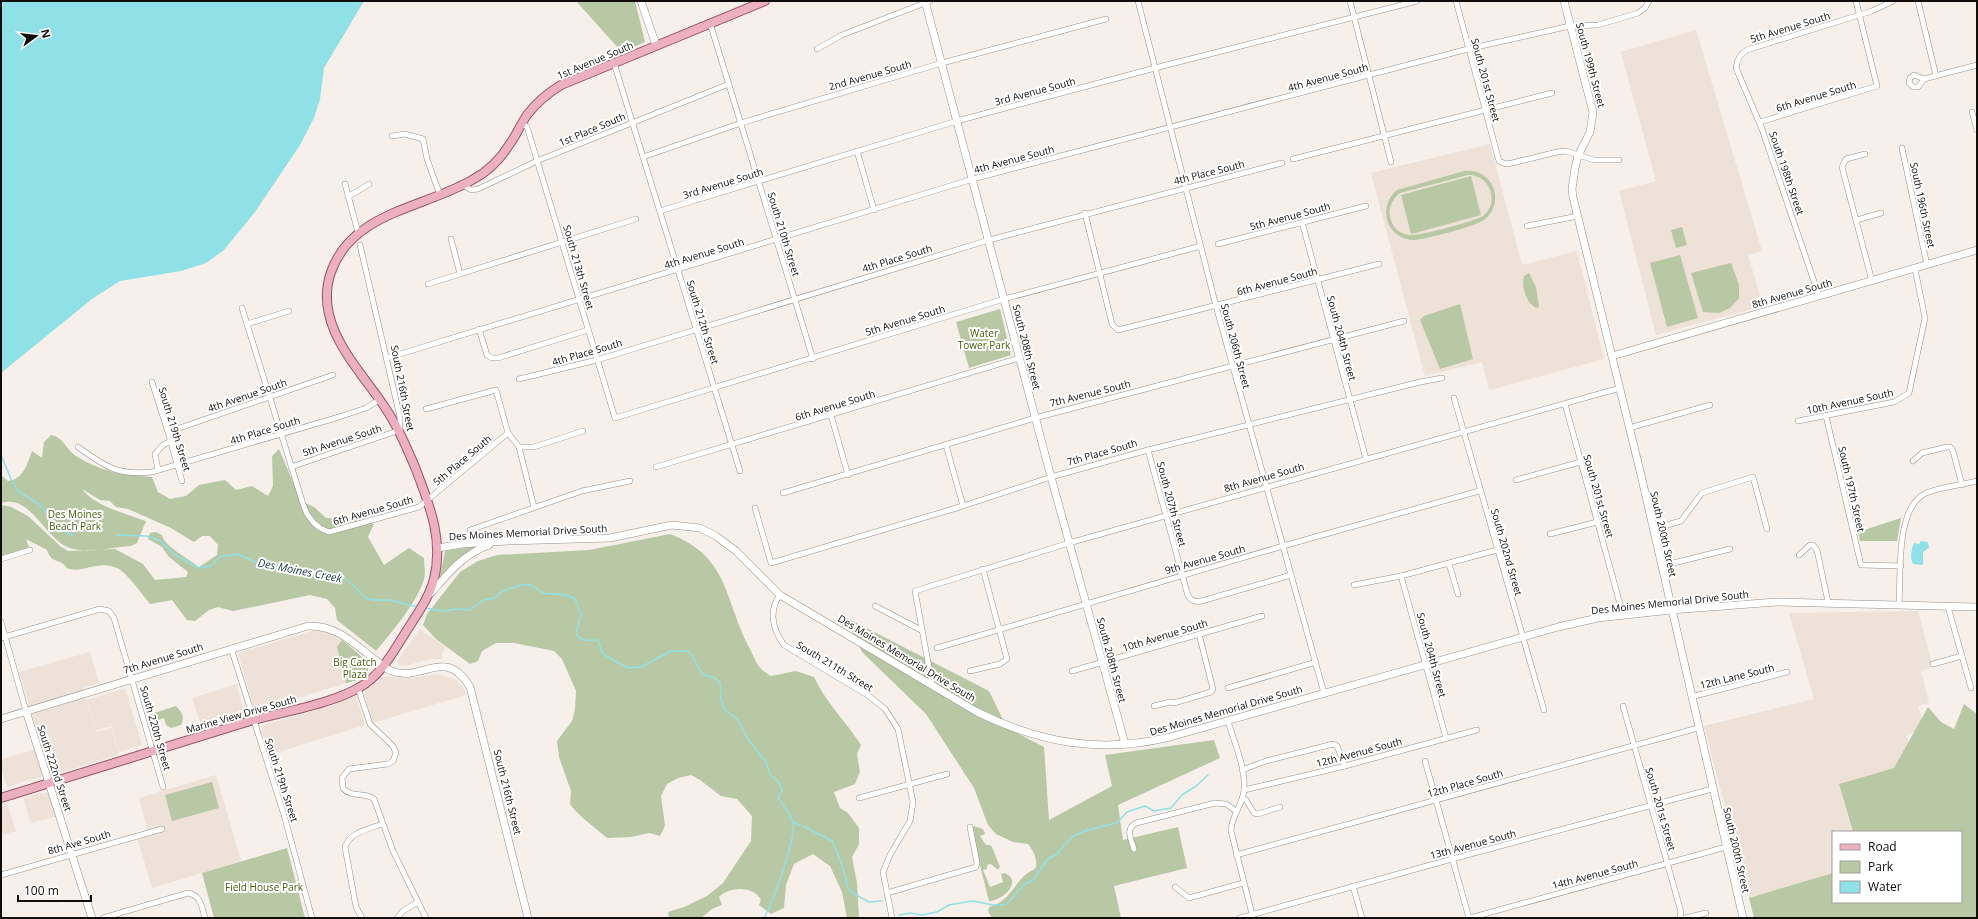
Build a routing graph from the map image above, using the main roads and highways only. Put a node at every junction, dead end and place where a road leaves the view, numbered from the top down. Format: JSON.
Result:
{"nodes":[{"id":1,"x":641,"y":1,"type":"edge"},
{"id":2,"x":765,"y":1,"type":"edge"},
{"id":3,"x":927,"y":1,"type":"edge"},
{"id":4,"x":1564,"y":1,"type":"edge"},
{"id":5,"x":656,"y":45,"type":"junction"},
{"id":6,"x":1578,"y":156,"type":"joint"},
{"id":7,"x":1977,"y":250,"type":"edge"},
{"id":8,"x":1612,"y":356,"type":"junction"},
{"id":9,"x":400,"y":430,"type":"joint"},
{"id":10,"x":507,"y":541,"type":"junction"},
{"id":11,"x":438,"y":548,"type":"junction"},
{"id":12,"x":434,"y":580,"type":"joint"},
{"id":13,"x":428,"y":596,"type":"junction"},
{"id":14,"x":1977,"y":607,"type":"edge"},
{"id":15,"x":1671,"y":610,"type":"junction"},
{"id":16,"x":383,"y":666,"type":"junction"},
{"id":17,"x":26,"y":711,"type":"junction"},
{"id":18,"x":1,"y":719,"type":"edge"},
{"id":19,"x":1125,"y":744,"type":"junction"},
{"id":20,"x":49,"y":783,"type":"junction"},
{"id":21,"x":1,"y":798,"type":"edge"},
{"id":22,"x":92,"y":918,"type":"edge"},
{"id":23,"x":528,"y":918,"type":"edge"},
{"id":24,"x":1743,"y":918,"type":"edge"}],
"edges":[{"from":1,"to":5,"type":"main road"},
{"from":2,"to":5,"type":"main road","name":"1st Avenue South"},
{"from":3,"to":19,"type":"main road","name":"South 208th Street"},
{"from":4,"to":6,"type":"main road","name":"South 199th Street"},
{"from":5,"to":9,"type":"main road","name":"1st Avenue South"},
{"from":6,"to":8,"type":"main road","name":"South 200th Street"},
{"from":7,"to":8,"type":"main road","name":"8th Avenue South"},
{"from":8,"to":15,"type":"main road","name":"South 200th Street"},
{"from":9,"to":11,"type":"main road","name":"South 216th Street"},
{"from":10,"to":11,"type":"main road","name":"Des Moines Memorial Drive South"},
{"from":10,"to":13,"type":"main road"},
{"from":10,"to":19,"type":"main road","name":"Des Moines Memorial Drive South"},
{"from":11,"to":12,"type":"main road","name":"South 216th Street"},
{"from":12,"to":13,"type":"main road","name":"Marine View Drive South"},
{"from":13,"to":16,"type":"main road","name":"Marine View Drive South"},
{"from":14,"to":15,"type":"main road","name":"Des Moines Memorial Drive South"},
{"from":15,"to":19,"type":"main road","name":"Des Moines Memorial Drive South"},
{"from":15,"to":24,"type":"main road","name":"South 200th Street"},
{"from":16,"to":17,"type":"main road","name":"7th Avenue South"},
{"from":16,"to":20,"type":"main road","name":"Marine View Drive South"},
{"from":16,"to":23,"type":"main road","name":"South 216th Street"},
{"from":17,"to":18,"type":"main road","name":"7th Avenue South"},
{"from":17,"to":20,"type":"main road","name":"South 222nd Street"},
{"from":20,"to":21,"type":"main road","name":"Marine View Drive South"},
{"from":20,"to":22,"type":"main road","name":"South 222nd Street"}]}
